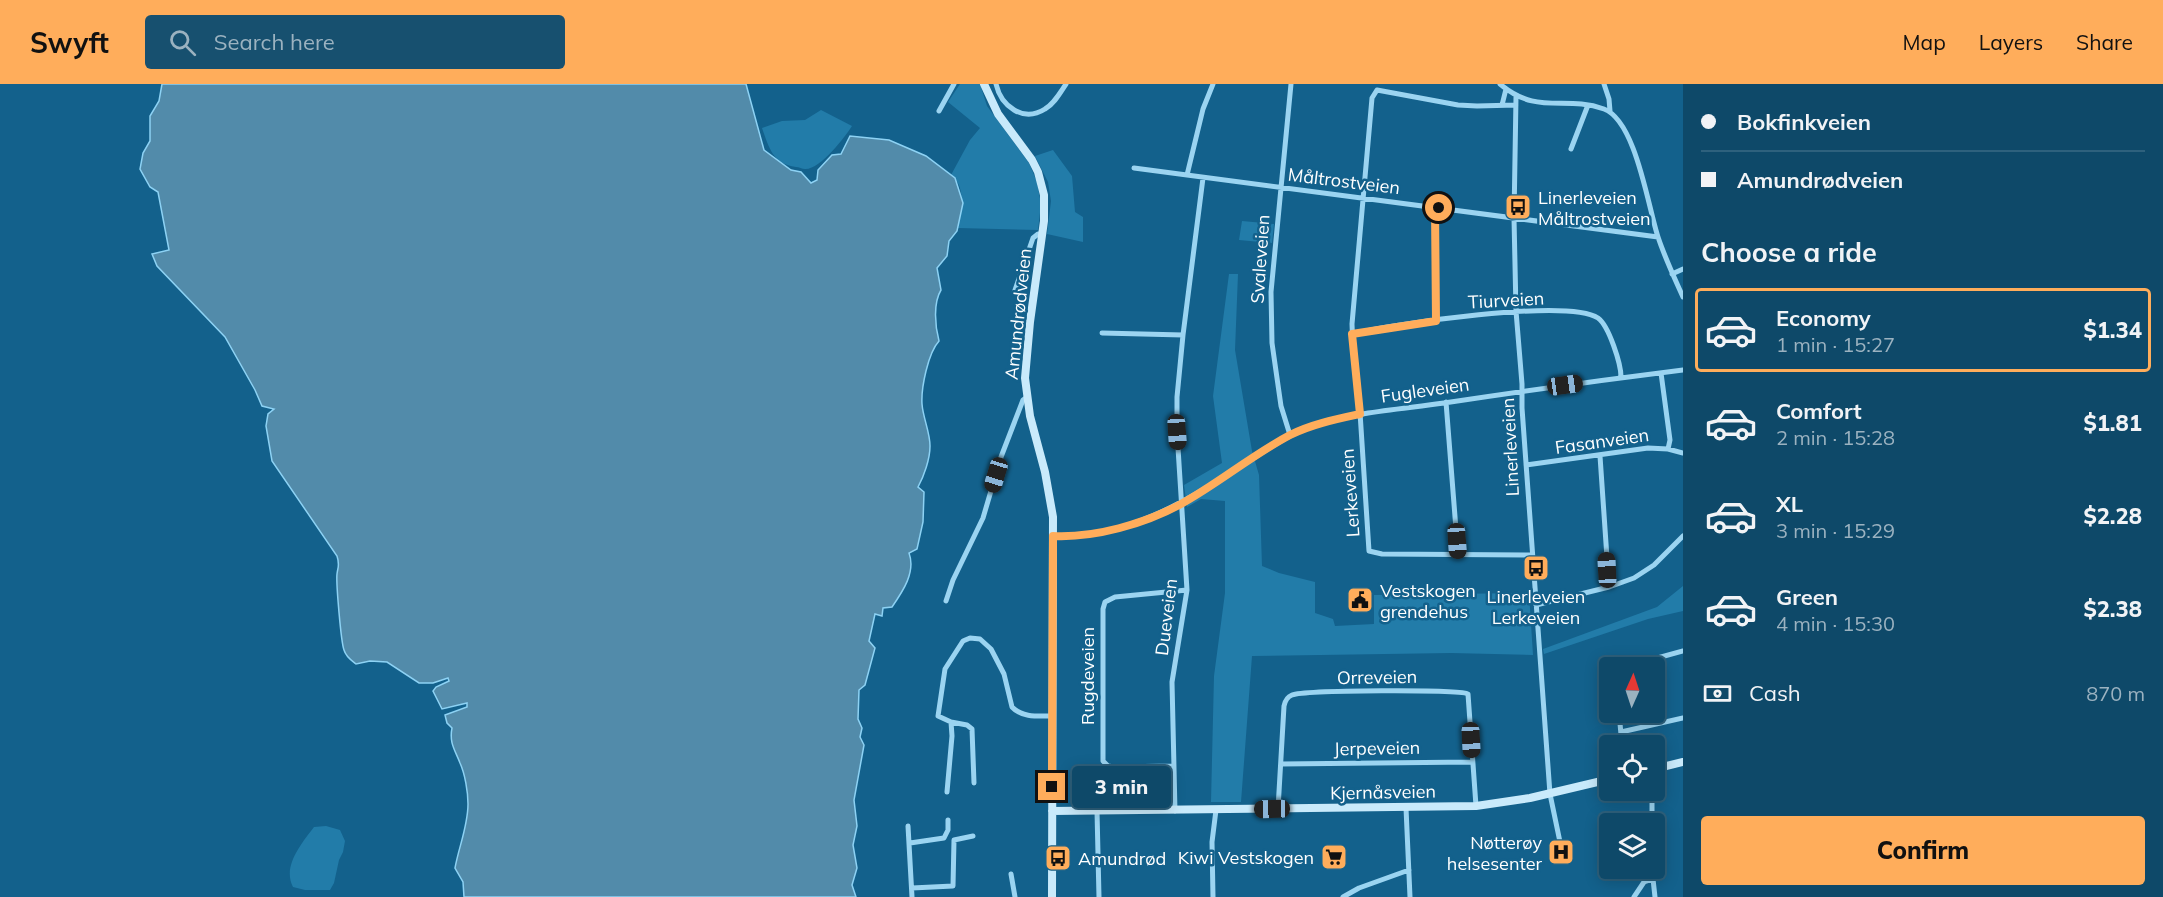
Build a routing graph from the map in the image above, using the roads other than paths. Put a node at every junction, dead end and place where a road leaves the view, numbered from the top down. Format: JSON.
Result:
{"nodes":[{"id":1,"x":954,"y":84,"type":"edge"},
{"id":2,"x":984,"y":84,"type":"edge"},
{"id":3,"x":996,"y":84,"type":"edge"},
{"id":4,"x":1066,"y":84,"type":"edge"},
{"id":5,"x":1213,"y":84,"type":"edge"},
{"id":6,"x":1291,"y":84,"type":"edge"},
{"id":7,"x":1500,"y":84,"type":"edge"},
{"id":8,"x":1604,"y":84,"type":"edge"},
{"id":9,"x":1506,"y":89,"type":"junction"},
{"id":10,"x":1516,"y":97,"type":"junction"},
{"id":11,"x":1502,"y":105,"type":"junction"},
{"id":12,"x":1516,"y":105,"type":"junction"},
{"id":13,"x":1588,"y":105,"type":"junction"},
{"id":14,"x":939,"y":111,"type":"dead end"},
{"id":15,"x":1610,"y":111,"type":"junction"},
{"id":16,"x":1571,"y":149,"type":"dead end"},
{"id":17,"x":1134,"y":168,"type":"dead end"},
{"id":18,"x":1187,"y":175,"type":"junction"},
{"id":19,"x":1203,"y":178,"type":"junction"},
{"id":20,"x":1281,"y":188,"type":"junction"},
{"id":21,"x":1364,"y":199,"type":"junction"},
{"id":22,"x":1435,"y":208,"type":"junction"},
{"id":23,"x":1514,"y":218,"type":"junction"},
{"id":24,"x":1042,"y":234,"type":"junction"},
{"id":25,"x":1658,"y":237,"type":"junction"},
{"id":26,"x":1683,"y":269,"type":"edge"},
{"id":27,"x":1672,"y":274,"type":"junction"},
{"id":28,"x":1014,"y":293,"type":"dead end"},
{"id":29,"x":1683,"y":297,"type":"edge"},
{"id":30,"x":1516,"y":311,"type":"junction"},
{"id":31,"x":1436,"y":321,"type":"junction"},
{"id":32,"x":1102,"y":333,"type":"dead end"},
{"id":33,"x":1352,"y":334,"type":"junction"},
{"id":34,"x":1182,"y":335,"type":"junction"},
{"id":35,"x":1683,"y":370,"type":"edge"},
{"id":36,"x":1661,"y":373,"type":"junction"},
{"id":37,"x":1621,"y":377,"type":"junction"},
{"id":38,"x":1522,"y":392,"type":"junction"},
{"id":39,"x":1027,"y":397,"type":"junction"},
{"id":40,"x":1446,"y":402,"type":"junction"},
{"id":41,"x":1360,"y":414,"type":"junction"},
{"id":42,"x":1290,"y":435,"type":"junction"},
{"id":43,"x":1668,"y":449,"type":"junction"},
{"id":44,"x":1683,"y":453,"type":"edge"},
{"id":45,"x":1600,"y":456,"type":"junction"},
{"id":46,"x":1526,"y":465,"type":"junction"},
{"id":47,"x":1182,"y":503,"type":"junction"},
{"id":48,"x":1053,"y":536,"type":"junction"},
{"id":49,"x":1683,"y":536,"type":"edge"},
{"id":50,"x":1458,"y":555,"type":"junction"},
{"id":51,"x":1532,"y":555,"type":"junction"},
{"id":52,"x":1609,"y":587,"type":"junction"},
{"id":53,"x":1187,"y":590,"type":"junction"},
{"id":54,"x":946,"y":601,"type":"dead end"},
{"id":55,"x":1536,"y":605,"type":"junction"},
{"id":56,"x":1683,"y":651,"type":"edge"},
{"id":57,"x":1661,"y":657,"type":"edge"},
{"id":58,"x":1053,"y":716,"type":"junction"},
{"id":59,"x":1683,"y":718,"type":"edge"},
{"id":60,"x":951,"y":722,"type":"junction"},
{"id":61,"x":1620,"y":723,"type":"edge"},
{"id":62,"x":1621,"y":732,"type":"junction"},
{"id":63,"x":1621,"y":735,"type":"edge"},
{"id":64,"x":1472,"y":762,"type":"junction"},
{"id":65,"x":1683,"y":762,"type":"edge"},
{"id":66,"x":1281,"y":764,"type":"junction"},
{"id":67,"x":1174,"y":766,"type":"junction"},
{"id":68,"x":1665,"y":766,"type":"edge"},
{"id":69,"x":1599,"y":782,"type":"edge"},
{"id":70,"x":974,"y":783,"type":"dead end"},
{"id":71,"x":946,"y":792,"type":"dead end"},
{"id":72,"x":1550,"y":794,"type":"junction"},
{"id":73,"x":1476,"y":806,"type":"junction"},
{"id":74,"x":1406,"y":808,"type":"junction"},
{"id":75,"x":1278,"y":809,"type":"junction"},
{"id":76,"x":1216,"y":810,"type":"junction"},
{"id":77,"x":1052,"y":811,"type":"junction"},
{"id":78,"x":1097,"y":811,"type":"junction"},
{"id":79,"x":1175,"y":811,"type":"junction"},
{"id":80,"x":948,"y":820,"type":"dead end"},
{"id":81,"x":908,"y":826,"type":"dead end"},
{"id":82,"x":973,"y":836,"type":"dead end"},
{"id":83,"x":1560,"y":842,"type":"dead end"},
{"id":84,"x":910,"y":843,"type":"junction"},
{"id":85,"x":1409,"y":870,"type":"junction"},
{"id":86,"x":1011,"y":874,"type":"dead end"},
{"id":87,"x":1653,"y":879,"type":"joint"},
{"id":88,"x":912,"y":888,"type":"junction"},
{"id":89,"x":912,"y":897,"type":"edge"},
{"id":90,"x":1015,"y":897,"type":"edge"},
{"id":91,"x":1052,"y":897,"type":"edge"},
{"id":92,"x":1099,"y":897,"type":"edge"},
{"id":93,"x":1213,"y":897,"type":"edge"},
{"id":94,"x":1343,"y":897,"type":"edge"},
{"id":95,"x":1410,"y":897,"type":"edge"},
{"id":96,"x":1634,"y":897,"type":"edge"},
{"id":97,"x":1654,"y":897,"type":"edge"}],
"edges":[{"from":1,"to":14,"type":"street"},
{"from":2,"to":24,"type":"main road","name":"Amundrødveien"},
{"from":3,"to":4,"type":"street"},
{"from":5,"to":18,"type":"street"},
{"from":6,"to":20,"type":"street","name":"Svaleveien"},
{"from":7,"to":9,"type":"street"},
{"from":8,"to":15,"type":"street"},
{"from":9,"to":10,"type":"street"},
{"from":9,"to":11,"type":"street"},
{"from":10,"to":12,"type":"street","name":"Linerleveien"},
{"from":10,"to":13,"type":"street"},
{"from":11,"to":12,"type":"street"},
{"from":11,"to":21,"type":"street","name":"Lerkeveien"},
{"from":12,"to":23,"type":"street","name":"Linerleveien"},
{"from":13,"to":15,"type":"street"},
{"from":13,"to":16,"type":"street"},
{"from":15,"to":25,"type":"street"},
{"from":17,"to":18,"type":"street","name":"Måltrostveien"},
{"from":18,"to":19,"type":"street","name":"Måltrostveien"},
{"from":19,"to":20,"type":"street","name":"Måltrostveien"},
{"from":19,"to":34,"type":"street","name":"Dueveien"},
{"from":20,"to":21,"type":"street","name":"Måltrostveien"},
{"from":20,"to":42,"type":"street","name":"Svaleveien"},
{"from":21,"to":22,"type":"street","name":"Måltrostveien"},
{"from":21,"to":33,"type":"street","name":"Lerkeveien"},
{"from":22,"to":23,"type":"street","name":"Måltrostveien"},
{"from":22,"to":31,"type":"street"},
{"from":23,"to":25,"type":"street","name":"Måltrostveien"},
{"from":23,"to":30,"type":"street","name":"Linerleveien"},
{"from":24,"to":28,"type":"street","name":"Amundrødveien"},
{"from":24,"to":39,"type":"main road","name":"Amundrødveien"},
{"from":25,"to":27,"type":"street"},
{"from":26,"to":27,"type":"street"},
{"from":27,"to":29,"type":"street"},
{"from":30,"to":31,"type":"street","name":"Tiurveien"},
{"from":30,"to":37,"type":"street","name":"Tiurveien"},
{"from":30,"to":38,"type":"street","name":"Linerleveien"},
{"from":31,"to":33,"type":"street","name":"Tiurveien"},
{"from":32,"to":34,"type":"street"},
{"from":33,"to":41,"type":"street","name":"Lerkeveien"},
{"from":34,"to":47,"type":"street","name":"Dueveien"},
{"from":35,"to":36,"type":"street","name":"Fugleveien"},
{"from":36,"to":37,"type":"street","name":"Fugleveien"},
{"from":36,"to":43,"type":"street"},
{"from":37,"to":38,"type":"street","name":"Fugleveien"},
{"from":38,"to":40,"type":"street","name":"Fugleveien"},
{"from":38,"to":46,"type":"street","name":"Linerleveien"},
{"from":39,"to":48,"type":"main road","name":"Amundrødveien"},
{"from":39,"to":54,"type":"street","name":"Amundrødveien"},
{"from":40,"to":41,"type":"street","name":"Fugleveien"},
{"from":40,"to":50,"type":"street"},
{"from":41,"to":42,"type":"street","name":"Fugleveien"},
{"from":41,"to":50,"type":"street","name":"Lerkeveien"},
{"from":42,"to":47,"type":"street","name":"Fugleveien"},
{"from":43,"to":44,"type":"street","name":"Fasanveien"},
{"from":43,"to":45,"type":"street","name":"Fasanveien"},
{"from":45,"to":46,"type":"street","name":"Fasanveien"},
{"from":45,"to":52,"type":"street"},
{"from":46,"to":51,"type":"street","name":"Linerleveien"},
{"from":47,"to":48,"type":"street","name":"Fugleveien"},
{"from":47,"to":53,"type":"street","name":"Dueveien"},
{"from":48,"to":58,"type":"main road","name":"Amundrødveien"},
{"from":49,"to":52,"type":"street"},
{"from":50,"to":51,"type":"street","name":"Lerkeveien"},
{"from":51,"to":55,"type":"street","name":"Linerleveien"},
{"from":52,"to":55,"type":"street"},
{"from":53,"to":67,"type":"street","name":"Dueveien"},
{"from":53,"to":67,"type":"street","name":"Rugdeveien"},
{"from":55,"to":72,"type":"street","name":"Linerleveien"},
{"from":56,"to":57,"type":"street"},
{"from":58,"to":60,"type":"street"},
{"from":58,"to":77,"type":"main road","name":"Amundrødveien"},
{"from":59,"to":62,"type":"street"},
{"from":60,"to":70,"type":"street"},
{"from":60,"to":71,"type":"street"},
{"from":61,"to":62,"type":"street"},
{"from":62,"to":63,"type":"street"},
{"from":64,"to":66,"type":"street","name":"Jerpeveien"},
{"from":64,"to":66,"type":"street","name":"Orreveien"},
{"from":64,"to":73,"type":"street","name":"Orreveien"},
{"from":65,"to":68,"type":"main road"},
{"from":66,"to":75,"type":"street","name":"Orreveien"},
{"from":67,"to":79,"type":"street","name":"Dueveien"},
{"from":69,"to":72,"type":"main road","name":"Kjernåsveien"},
{"from":72,"to":73,"type":"main road","name":"Kjernåsveien"},
{"from":72,"to":83,"type":"street"},
{"from":73,"to":74,"type":"main road","name":"Kjernåsveien"},
{"from":74,"to":75,"type":"main road","name":"Kjernåsveien"},
{"from":74,"to":85,"type":"street"},
{"from":75,"to":76,"type":"main road","name":"Kjernåsveien"},
{"from":76,"to":79,"type":"main road","name":"Kjernåsveien"},
{"from":76,"to":93,"type":"street"},
{"from":77,"to":78,"type":"main road","name":"Kjernåsveien"},
{"from":77,"to":91,"type":"main road","name":"Amundrødveien"},
{"from":78,"to":79,"type":"main road","name":"Kjernåsveien"},
{"from":78,"to":92,"type":"street"},
{"from":80,"to":84,"type":"street"},
{"from":81,"to":84,"type":"street"},
{"from":82,"to":88,"type":"street"},
{"from":84,"to":88,"type":"street"},
{"from":85,"to":94,"type":"street"},
{"from":85,"to":95,"type":"street"},
{"from":86,"to":90,"type":"street"},
{"from":87,"to":96,"type":"street"},
{"from":87,"to":97,"type":"street"},
{"from":88,"to":89,"type":"street"}]}
